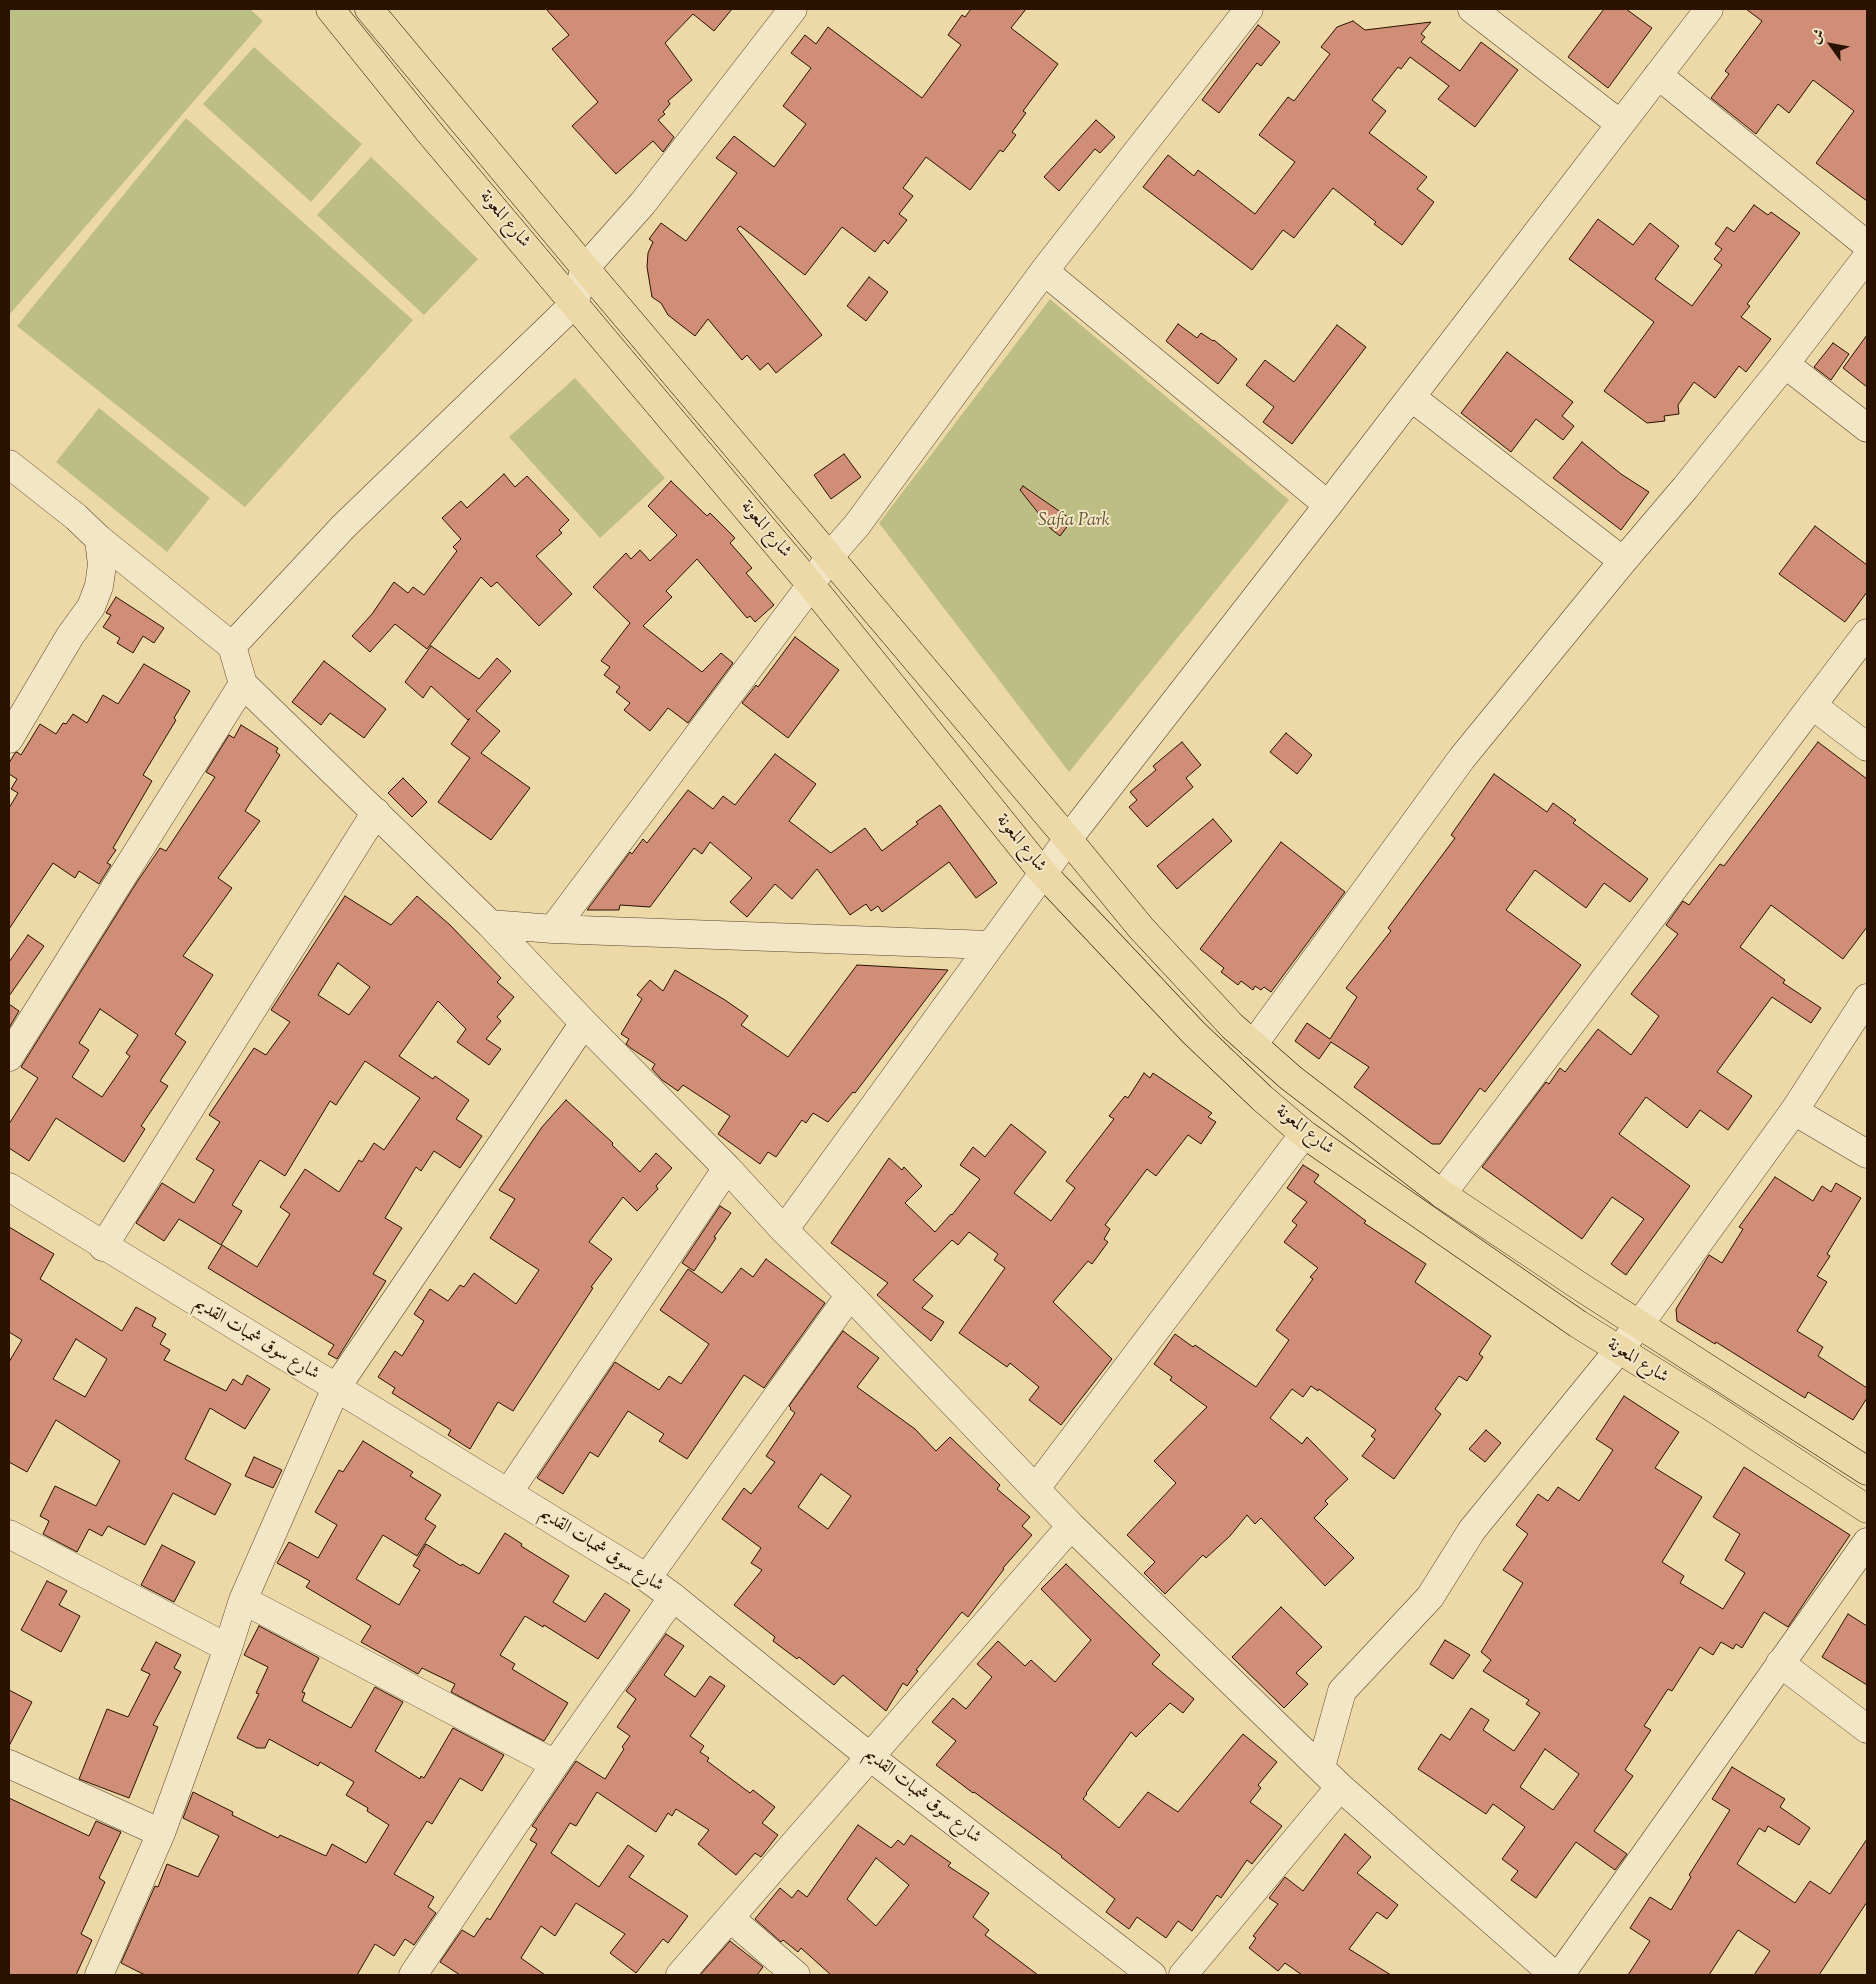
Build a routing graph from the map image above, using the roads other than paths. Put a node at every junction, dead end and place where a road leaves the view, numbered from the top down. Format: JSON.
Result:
{"nodes":[{"id":1,"x":330,"y":9,"type":"edge"},
{"id":2,"x":369,"y":9,"type":"edge"},
{"id":3,"x":793,"y":9,"type":"edge"},
{"id":4,"x":1249,"y":9,"type":"edge"},
{"id":5,"x":1472,"y":9,"type":"edge"},
{"id":6,"x":1708,"y":9,"type":"edge"},
{"id":7,"x":1658,"y":74,"type":"junction"},
{"id":8,"x":1620,"y":124,"type":"junction"},
{"id":9,"x":1867,"y":244,"type":"edge"},
{"id":10,"x":1867,"y":257,"type":"edge"},
{"id":11,"x":585,"y":268,"type":"junction"},
{"id":12,"x":1044,"y":271,"type":"junction"},
{"id":13,"x":574,"y":304,"type":"junction"},
{"id":14,"x":1785,"y":364,"type":"junction"},
{"id":15,"x":1411,"y":397,"type":"junction"},
{"id":16,"x":1867,"y":428,"type":"edge"},
{"id":17,"x":9,"y":464,"type":"edge"},
{"id":18,"x":1328,"y":505,"type":"junction"},
{"id":19,"x":99,"y":539,"type":"junction"},
{"id":20,"x":829,"y":557,"type":"junction"},
{"id":21,"x":1623,"y":561,"type":"junction"},
{"id":22,"x":812,"y":585,"type":"junction"},
{"id":23,"x":1867,"y":633,"type":"edge"},
{"id":24,"x":232,"y":646,"type":"junction"},
{"id":25,"x":243,"y":684,"type":"junction"},
{"id":26,"x":1812,"y":705,"type":"junction"},
{"id":27,"x":9,"y":739,"type":"edge"},
{"id":28,"x":1867,"y":747,"type":"edge"},
{"id":29,"x":376,"y":812,"type":"junction"},
{"id":30,"x":1068,"y":839,"type":"junction"},
{"id":31,"x":1043,"y":872,"type":"junction"},
{"id":32,"x":490,"y":924,"type":"junction"},
{"id":33,"x":553,"y":929,"type":"junction"},
{"id":34,"x":990,"y":945,"type":"junction"},
{"id":35,"x":1867,"y":998,"type":"edge"},
{"id":36,"x":584,"y":1023,"type":"junction"},
{"id":37,"x":1253,"y":1045,"type":"junction"},
{"id":38,"x":9,"y":1057,"type":"edge"},
{"id":39,"x":1794,"y":1111,"type":"junction"},
{"id":40,"x":1304,"y":1134,"type":"junction"},
{"id":41,"x":1867,"y":1154,"type":"edge"},
{"id":42,"x":727,"y":1168,"type":"junction"},
{"id":43,"x":9,"y":1187,"type":"edge"},
{"id":44,"x":1442,"y":1194,"type":"junction"},
{"id":45,"x":784,"y":1230,"type":"junction"},
{"id":46,"x":103,"y":1246,"type":"junction"},
{"id":47,"x":850,"y":1295,"type":"junction"},
{"id":48,"x":1639,"y":1324,"type":"junction"},
{"id":49,"x":1618,"y":1351,"type":"junction"},
{"id":50,"x":336,"y":1388,"type":"junction"},
{"id":51,"x":1867,"y":1471,"type":"edge"},
{"id":52,"x":1036,"y":1488,"type":"junction"},
{"id":53,"x":508,"y":1493,"type":"junction"},
{"id":54,"x":1867,"y":1509,"type":"edge"},
{"id":55,"x":1071,"y":1526,"type":"junction"},
{"id":56,"x":9,"y":1534,"type":"edge"},
{"id":57,"x":1867,"y":1542,"type":"edge"},
{"id":58,"x":646,"y":1578,"type":"junction"},
{"id":59,"x":673,"y":1597,"type":"junction"},
{"id":60,"x":243,"y":1600,"type":"junction"},
{"id":61,"x":228,"y":1648,"type":"junction"},
{"id":62,"x":1780,"y":1663,"type":"junction"},
{"id":63,"x":1867,"y":1728,"type":"edge"},
{"id":64,"x":869,"y":1756,"type":"junction"},
{"id":65,"x":9,"y":1764,"type":"edge"},
{"id":66,"x":555,"y":1764,"type":"junction"},
{"id":67,"x":1321,"y":1767,"type":"junction"},
{"id":68,"x":1340,"y":1787,"type":"junction"},
{"id":69,"x":161,"y":1833,"type":"junction"},
{"id":70,"x":730,"y":1918,"type":"junction"},
{"id":71,"x":420,"y":1973,"type":"edge"},
{"id":72,"x":99,"y":1975,"type":"edge"},
{"id":73,"x":680,"y":1975,"type":"edge"},
{"id":74,"x":796,"y":1975,"type":"edge"},
{"id":75,"x":1152,"y":1975,"type":"edge"},
{"id":76,"x":1183,"y":1975,"type":"edge"},
{"id":77,"x":1554,"y":1975,"type":"edge"},
{"id":78,"x":1560,"y":1975,"type":"edge"}],
"edges":[{"from":1,"to":13,"type":"highway","name":"شارع المعونة"},
{"from":2,"to":11,"type":"highway","name":"شارع المعونة"},
{"from":3,"to":11,"type":"street"},
{"from":4,"to":12,"type":"street"},
{"from":5,"to":8,"type":"street"},
{"from":6,"to":7,"type":"street"},
{"from":7,"to":8,"type":"street"},
{"from":7,"to":9,"type":"street"},
{"from":8,"to":15,"type":"street"},
{"from":10,"to":14,"type":"street"},
{"from":11,"to":13,"type":"street"},
{"from":11,"to":20,"type":"highway","name":"شارع المعونة"},
{"from":12,"to":18,"type":"street"},
{"from":12,"to":20,"type":"street"},
{"from":13,"to":22,"type":"highway","name":"شارع المعونة"},
{"from":13,"to":24,"type":"street"},
{"from":14,"to":16,"type":"street"},
{"from":14,"to":21,"type":"street"},
{"from":15,"to":18,"type":"street"},
{"from":15,"to":21,"type":"street"},
{"from":17,"to":19,"type":"street"},
{"from":18,"to":30,"type":"street"},
{"from":19,"to":24,"type":"street"},
{"from":19,"to":27,"type":"street"},
{"from":20,"to":22,"type":"street"},
{"from":20,"to":30,"type":"highway","name":"شارع المعونة"},
{"from":21,"to":37,"type":"street"},
{"from":22,"to":31,"type":"highway","name":"شارع المعونة"},
{"from":22,"to":33,"type":"street"},
{"from":23,"to":26,"type":"street"},
{"from":24,"to":25,"type":"street"},
{"from":25,"to":29,"type":"street"},
{"from":25,"to":38,"type":"street"},
{"from":26,"to":28,"type":"street"},
{"from":26,"to":44,"type":"street"},
{"from":29,"to":32,"type":"street"},
{"from":29,"to":46,"type":"street"},
{"from":30,"to":31,"type":"street"},
{"from":30,"to":37,"type":"highway","name":"شارع المعونة"},
{"from":31,"to":34,"type":"street"},
{"from":31,"to":40,"type":"highway","name":"شارع المعونة"},
{"from":32,"to":33,"type":"street"},
{"from":32,"to":36,"type":"street"},
{"from":33,"to":34,"type":"street"},
{"from":34,"to":45,"type":"street"},
{"from":35,"to":39,"type":"street"},
{"from":36,"to":42,"type":"street"},
{"from":36,"to":50,"type":"street"},
{"from":37,"to":44,"type":"highway","name":"شارع المعونة"},
{"from":39,"to":41,"type":"street"},
{"from":39,"to":48,"type":"street"},
{"from":40,"to":49,"type":"highway","name":"شارع المعونة"},
{"from":40,"to":52,"type":"street"},
{"from":42,"to":45,"type":"street"},
{"from":42,"to":53,"type":"street"},
{"from":43,"to":46,"type":"street","name":"شارع سوق شمبات القديم"},
{"from":44,"to":48,"type":"highway","name":"شارع المعونة"},
{"from":45,"to":47,"type":"street"},
{"from":46,"to":50,"type":"street","name":"شارع سوق شمبات القديم"},
{"from":47,"to":52,"type":"street"},
{"from":47,"to":58,"type":"street"},
{"from":48,"to":49,"type":"street"},
{"from":48,"to":51,"type":"highway","name":"شارع المعونة"},
{"from":49,"to":54,"type":"highway","name":"شارع المعونة"},
{"from":49,"to":67,"type":"street"},
{"from":50,"to":53,"type":"street","name":"شارع سوق شمبات القديم"},
{"from":50,"to":60,"type":"street"},
{"from":52,"to":55,"type":"street"},
{"from":53,"to":58,"type":"street","name":"شارع سوق شمبات القديم"},
{"from":55,"to":64,"type":"street"},
{"from":55,"to":67,"type":"street"},
{"from":56,"to":61,"type":"street"},
{"from":57,"to":62,"type":"street"},
{"from":58,"to":59,"type":"street","name":"شارع سوق شمبات القديم"},
{"from":59,"to":64,"type":"street","name":"شارع سوق شمبات القديم"},
{"from":59,"to":66,"type":"street"},
{"from":60,"to":61,"type":"street"},
{"from":60,"to":66,"type":"street"},
{"from":61,"to":69,"type":"street"},
{"from":62,"to":63,"type":"street"},
{"from":62,"to":78,"type":"street"},
{"from":64,"to":70,"type":"street"},
{"from":64,"to":75,"type":"street","name":"شارع سوق شمبات القديم"},
{"from":65,"to":69,"type":"street"},
{"from":66,"to":71,"type":"street"},
{"from":67,"to":68,"type":"street"},
{"from":68,"to":76,"type":"street"},
{"from":68,"to":77,"type":"street"},
{"from":69,"to":72,"type":"street"},
{"from":70,"to":73,"type":"street"},
{"from":70,"to":74,"type":"street"}]}
